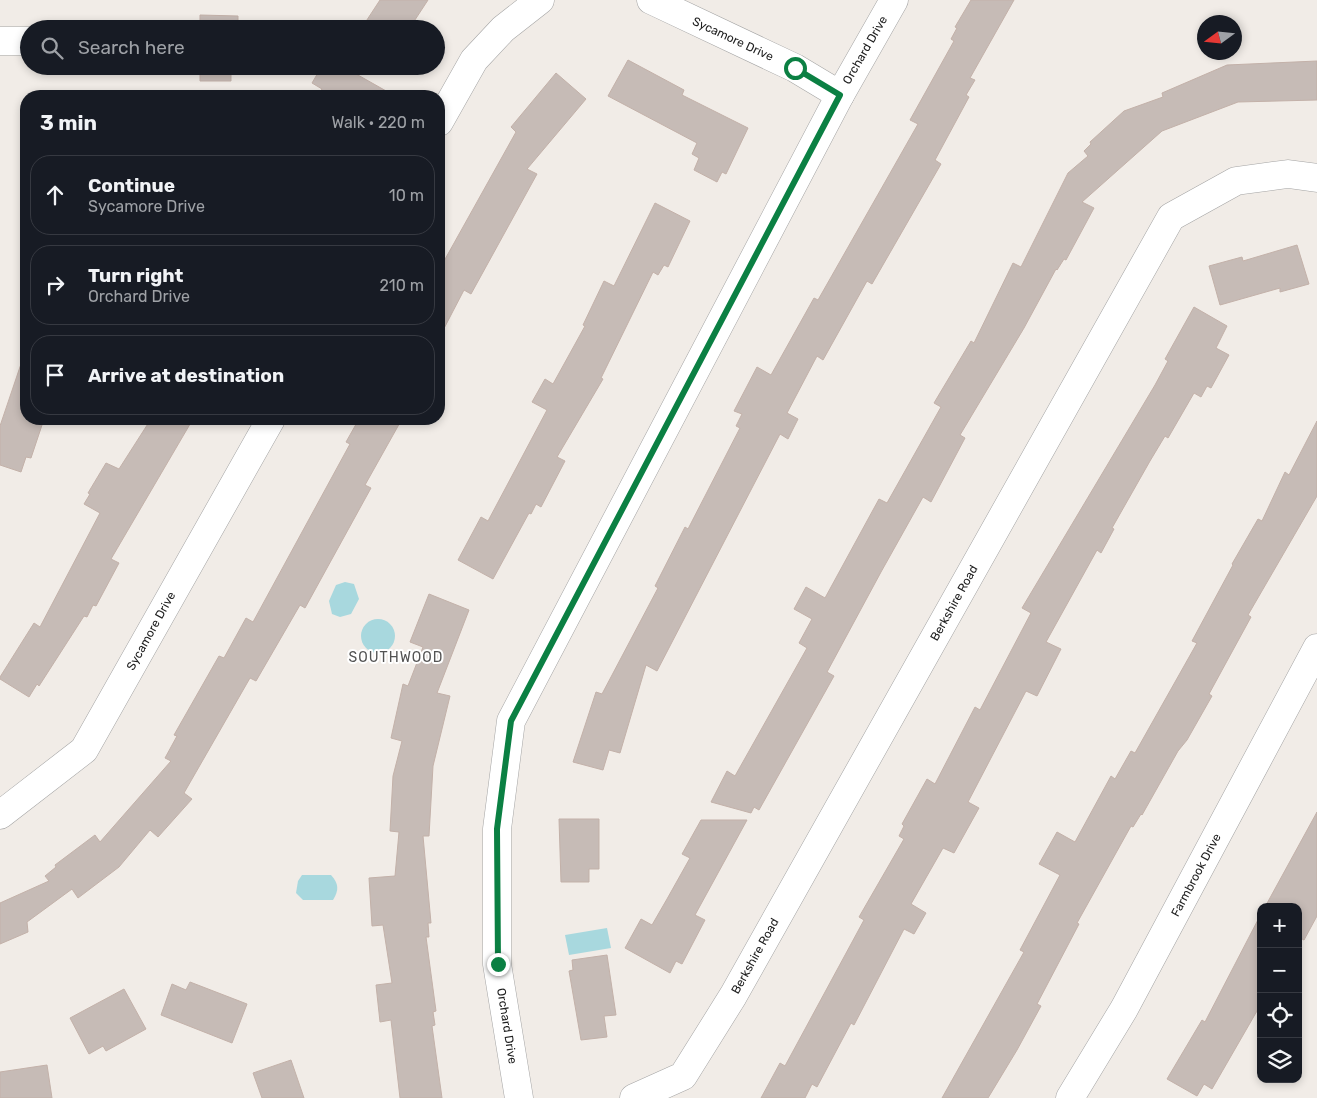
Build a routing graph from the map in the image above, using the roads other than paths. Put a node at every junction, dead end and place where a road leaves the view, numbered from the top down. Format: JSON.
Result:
{"nodes":[{"id":1,"x":540,"y":0,"type":"edge"},
{"id":2,"x":651,"y":0,"type":"edge"},
{"id":3,"x":894,"y":0,"type":"edge"},
{"id":4,"x":0,"y":41,"type":"edge"},
{"id":5,"x":20,"y":42,"type":"edge"},
{"id":6,"x":840,"y":95,"type":"junction"},
{"id":7,"x":445,"y":111,"type":"edge"},
{"id":8,"x":1317,"y":178,"type":"edge"},
{"id":9,"x":268,"y":425,"type":"edge"},
{"id":10,"x":1317,"y":648,"type":"edge"},
{"id":11,"x":0,"y":815,"type":"edge"},
{"id":12,"x":519,"y":1098,"type":"edge"},
{"id":13,"x":634,"y":1098,"type":"edge"},
{"id":14,"x":1070,"y":1098,"type":"edge"}],
"edges":[{"from":1,"to":7,"type":"street"},
{"from":2,"to":6,"type":"street","name":"Sycamore Drive"},
{"from":3,"to":6,"type":"street","name":"Orchard Drive"},
{"from":4,"to":5,"type":"street"},
{"from":6,"to":12,"type":"street","name":"Orchard Drive"},
{"from":8,"to":13,"type":"street","name":"Berkshire Road"},
{"from":9,"to":11,"type":"street","name":"Sycamore Drive"},
{"from":10,"to":14,"type":"street","name":"Farmbrook Drive"}]}
